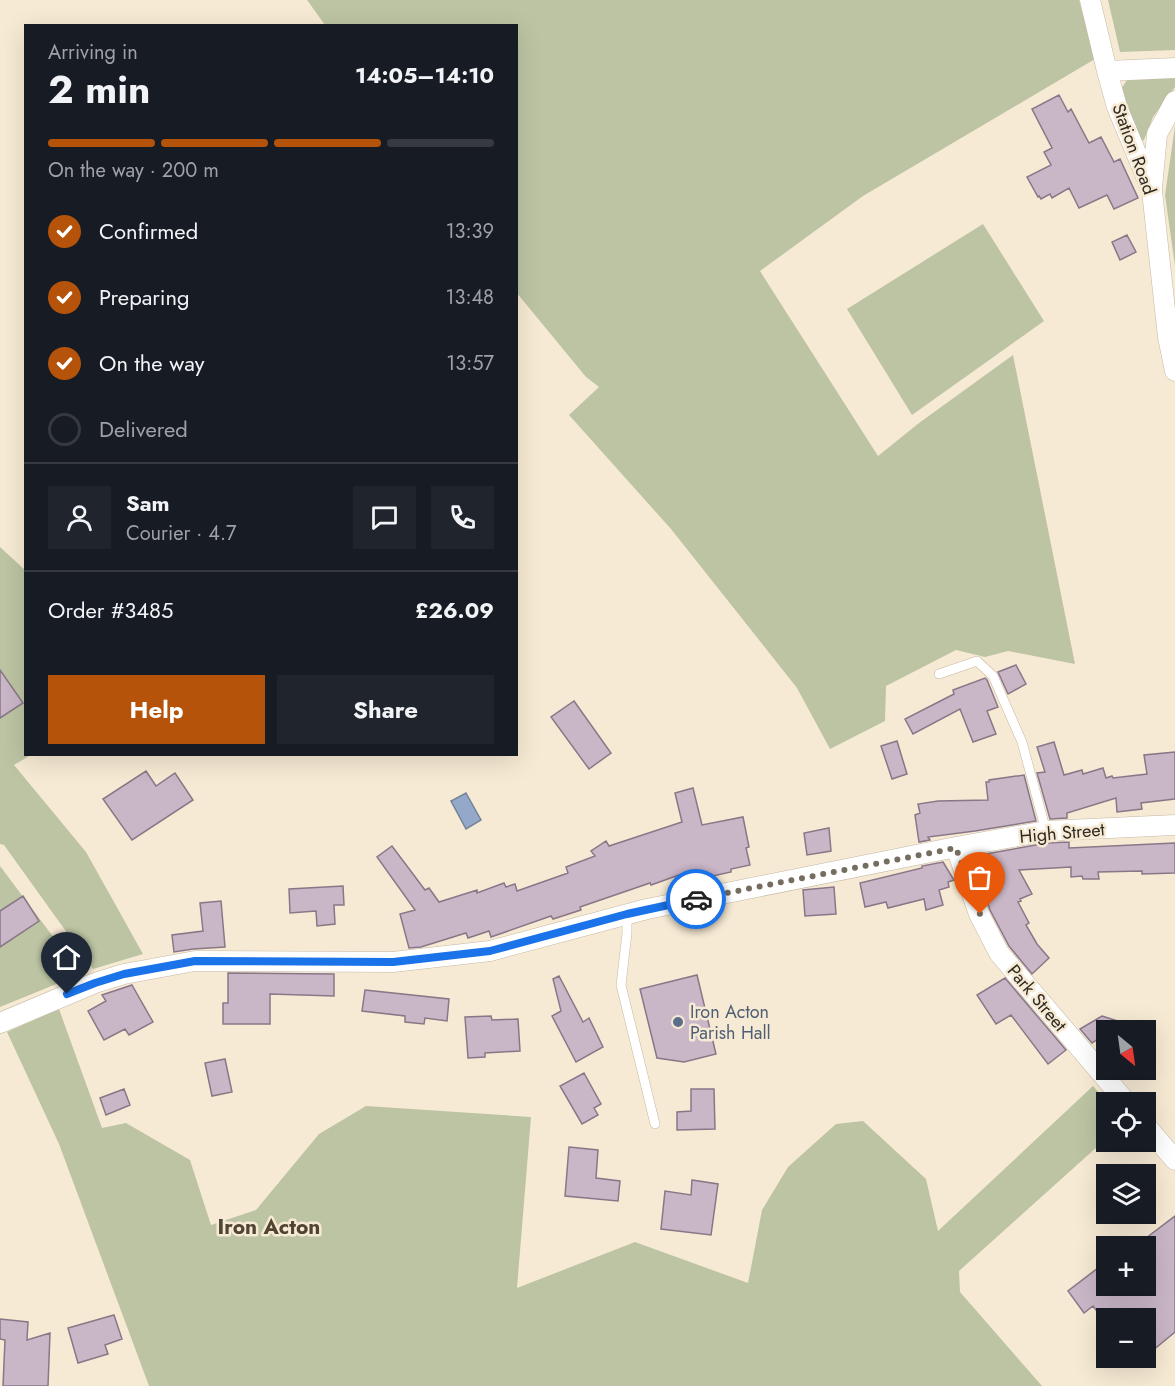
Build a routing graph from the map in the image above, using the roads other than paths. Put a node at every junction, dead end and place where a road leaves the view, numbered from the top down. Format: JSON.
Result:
{"nodes":[{"id":1,"x":1090,"y":0,"type":"edge"},
{"id":2,"x":1175,"y":68,"type":"edge"},
{"id":3,"x":1107,"y":71,"type":"junction"},
{"id":4,"x":1175,"y":101,"type":"edge"},
{"id":5,"x":1152,"y":190,"type":"junction"},
{"id":6,"x":1175,"y":371,"type":"edge"},
{"id":7,"x":939,"y":674,"type":"dead end"},
{"id":8,"x":1175,"y":825,"type":"edge"},
{"id":9,"x":1046,"y":831,"type":"junction"},
{"id":10,"x":956,"y":848,"type":"junction"},
{"id":11,"x":627,"y":914,"type":"junction"},
{"id":12,"x":0,"y":1023,"type":"edge"},
{"id":13,"x":1117,"y":1092,"type":"edge"},
{"id":14,"x":655,"y":1124,"type":"dead end"},
{"id":15,"x":1156,"y":1138,"type":"edge"},
{"id":16,"x":1175,"y":1160,"type":"edge"}],
"edges":[{"from":1,"to":3,"type":"street","name":"Station Road"},
{"from":2,"to":3,"type":"street"},
{"from":3,"to":5,"type":"street","name":"Station Road"},
{"from":4,"to":5,"type":"street"},
{"from":5,"to":6,"type":"street","name":"Station Road"},
{"from":7,"to":9,"type":"lane"},
{"from":8,"to":9,"type":"street","name":"High Street"},
{"from":9,"to":10,"type":"street","name":"High Street"},
{"from":10,"to":11,"type":"street","name":"High Street"},
{"from":10,"to":13,"type":"street","name":"Park Street"},
{"from":11,"to":12,"type":"street","name":"High Street"},
{"from":11,"to":14,"type":"lane"},
{"from":15,"to":16,"type":"street"}]}
